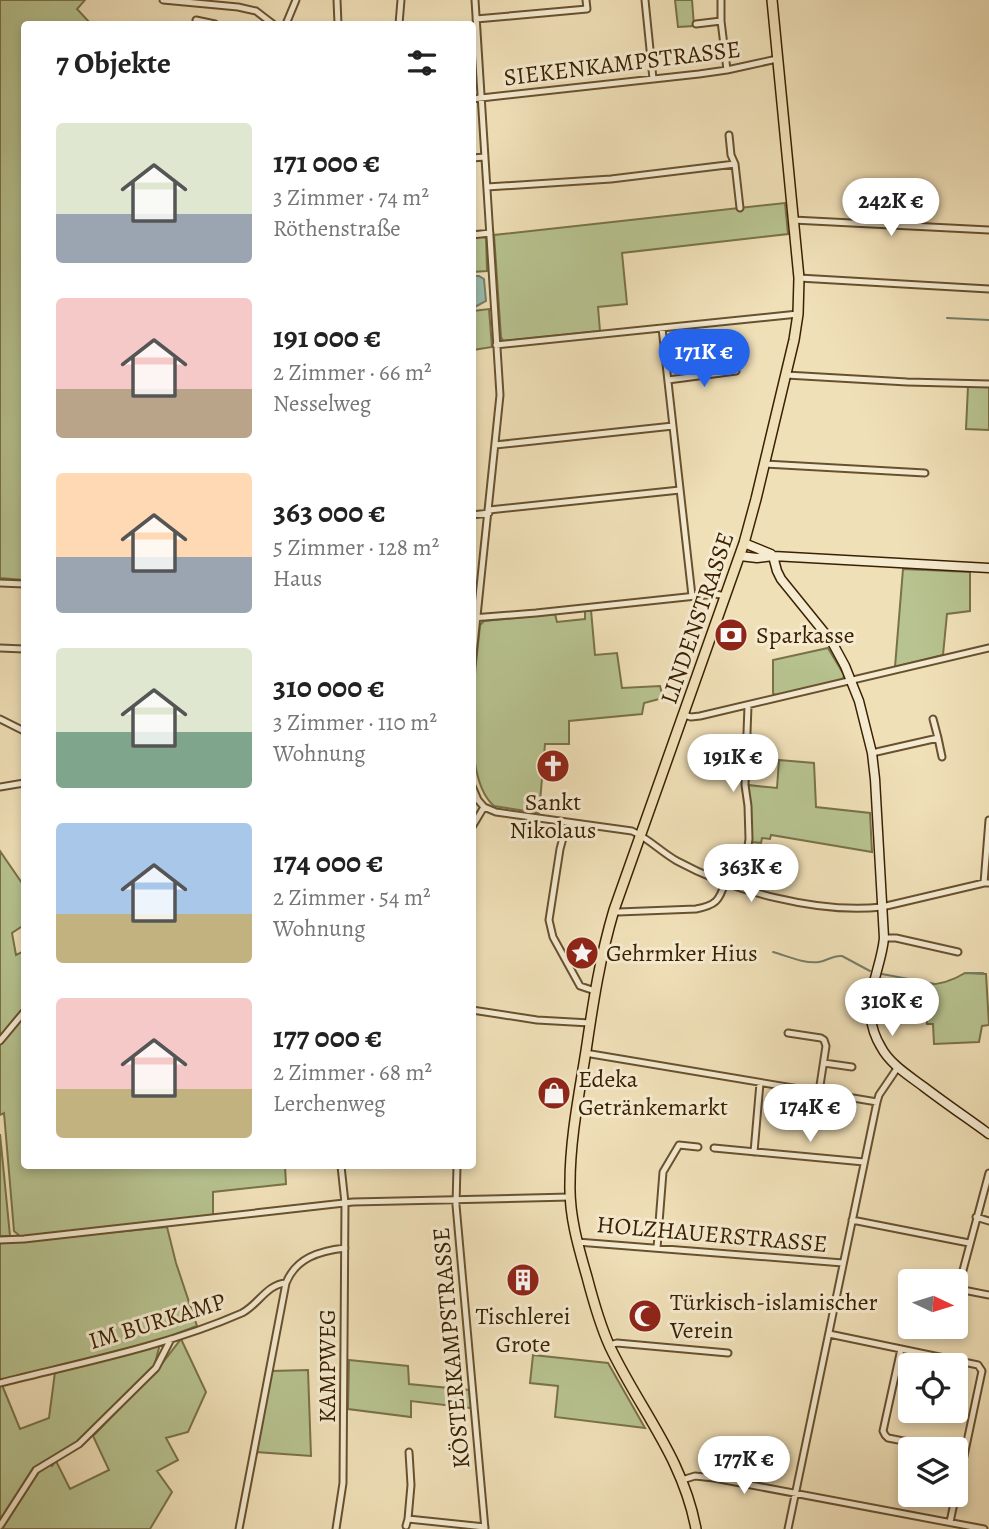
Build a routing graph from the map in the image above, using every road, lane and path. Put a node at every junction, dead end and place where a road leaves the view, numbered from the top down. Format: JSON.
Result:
{"nodes":[{"id":1,"x":163,"y":0,"type":"edge"},
{"id":2,"x":296,"y":0,"type":"edge"},
{"id":3,"x":337,"y":0,"type":"edge"},
{"id":4,"x":401,"y":0,"type":"edge"},
{"id":5,"x":475,"y":0,"type":"edge"},
{"id":6,"x":586,"y":0,"type":"edge"},
{"id":7,"x":645,"y":0,"type":"edge"},
{"id":8,"x":721,"y":0,"type":"edge"},
{"id":9,"x":772,"y":0,"type":"edge"},
{"id":10,"x":227,"y":2,"type":"edge"},
{"id":11,"x":476,"y":19,"type":"junction"},
{"id":12,"x":196,"y":20,"type":"dead end"},
{"id":13,"x":201,"y":21,"type":"edge"},
{"id":14,"x":269,"y":21,"type":"edge"},
{"id":15,"x":287,"y":21,"type":"edge"},
{"id":16,"x":338,"y":21,"type":"edge"},
{"id":17,"x":399,"y":21,"type":"edge"},
{"id":18,"x":721,"y":21,"type":"junction"},
{"id":19,"x":696,"y":24,"type":"dead end"},
{"id":20,"x":776,"y":59,"type":"junction"},
{"id":21,"x":727,"y":70,"type":"junction"},
{"id":22,"x":653,"y":79,"type":"junction"},
{"id":23,"x":482,"y":98,"type":"junction"},
{"id":24,"x":476,"y":99,"type":"edge"},
{"id":25,"x":729,"y":135,"type":"dead end"},
{"id":26,"x":485,"y":157,"type":"junction"},
{"id":27,"x":476,"y":158,"type":"edge"},
{"id":28,"x":735,"y":164,"type":"junction"},
{"id":29,"x":487,"y":187,"type":"junction"},
{"id":30,"x":740,"y":208,"type":"dead end"},
{"id":31,"x":793,"y":220,"type":"junction"},
{"id":32,"x":989,"y":230,"type":"edge"},
{"id":33,"x":490,"y":233,"type":"junction"},
{"id":34,"x":476,"y":235,"type":"edge"},
{"id":35,"x":799,"y":278,"type":"junction"},
{"id":36,"x":989,"y":289,"type":"edge"},
{"id":37,"x":798,"y":314,"type":"junction"},
{"id":38,"x":662,"y":327,"type":"junction"},
{"id":39,"x":496,"y":345,"type":"junction"},
{"id":40,"x":736,"y":371,"type":"dead end"},
{"id":41,"x":786,"y":375,"type":"junction"},
{"id":42,"x":668,"y":380,"type":"junction"},
{"id":43,"x":989,"y":384,"type":"edge"},
{"id":44,"x":673,"y":426,"type":"junction"},
{"id":45,"x":495,"y":444,"type":"junction"},
{"id":46,"x":765,"y":464,"type":"junction"},
{"id":47,"x":925,"y":472,"type":"dead end"},
{"id":48,"x":680,"y":490,"type":"junction"},
{"id":49,"x":489,"y":512,"type":"junction"},
{"id":50,"x":476,"y":514,"type":"edge"},
{"id":51,"x":744,"y":543,"type":"junction"},
{"id":52,"x":740,"y":556,"type":"junction"},
{"id":53,"x":773,"y":556,"type":"junction"},
{"id":54,"x":989,"y":568,"type":"edge"},
{"id":55,"x":0,"y":583,"type":"edge"},
{"id":56,"x":21,"y":584,"type":"edge"},
{"id":57,"x":692,"y":596,"type":"junction"},
{"id":58,"x":726,"y":596,"type":"junction"},
{"id":59,"x":476,"y":610,"type":"edge"},
{"id":60,"x":476,"y":617,"type":"edge"},
{"id":61,"x":0,"y":648,"type":"edge"},
{"id":62,"x":989,"y":648,"type":"edge"},
{"id":63,"x":21,"y":649,"type":"edge"},
{"id":64,"x":852,"y":681,"type":"junction"},
{"id":65,"x":748,"y":705,"type":"junction"},
{"id":66,"x":684,"y":715,"type":"junction"},
{"id":67,"x":0,"y":719,"type":"edge"},
{"id":68,"x":933,"y":719,"type":"dead end"},
{"id":69,"x":21,"y":730,"type":"edge"},
{"id":70,"x":938,"y":738,"type":"junction"},
{"id":71,"x":872,"y":753,"type":"junction"},
{"id":72,"x":942,"y":757,"type":"dead end"},
{"id":73,"x":21,"y":784,"type":"edge"},
{"id":74,"x":0,"y":787,"type":"edge"},
{"id":75,"x":476,"y":802,"type":"edge"},
{"id":76,"x":484,"y":807,"type":"junction"},
{"id":77,"x":476,"y":820,"type":"edge"},
{"id":78,"x":989,"y":820,"type":"edge"},
{"id":79,"x":568,"y":823,"type":"junction"},
{"id":80,"x":641,"y":835,"type":"junction"},
{"id":81,"x":725,"y":883,"type":"junction"},
{"id":82,"x":986,"y":883,"type":"edge"},
{"id":83,"x":739,"y":887,"type":"junction"},
{"id":84,"x":882,"y":907,"type":"junction"},
{"id":85,"x":614,"y":910,"type":"junction"},
{"id":86,"x":884,"y":938,"type":"junction"},
{"id":87,"x":958,"y":952,"type":"dead end"},
{"id":88,"x":595,"y":990,"type":"junction"},
{"id":89,"x":476,"y":1011,"type":"edge"},
{"id":90,"x":21,"y":1016,"type":"edge"},
{"id":91,"x":590,"y":1023,"type":"junction"},
{"id":92,"x":788,"y":1032,"type":"dead end"},
{"id":93,"x":0,"y":1041,"type":"edge"},
{"id":94,"x":585,"y":1054,"type":"junction"},
{"id":95,"x":824,"y":1063,"type":"junction"},
{"id":96,"x":852,"y":1067,"type":"dead end"},
{"id":97,"x":898,"y":1067,"type":"junction"},
{"id":98,"x":760,"y":1083,"type":"junction"},
{"id":99,"x":819,"y":1092,"type":"junction"},
{"id":100,"x":877,"y":1102,"type":"junction"},
{"id":101,"x":989,"y":1133,"type":"edge"},
{"id":102,"x":698,"y":1147,"type":"dead end"},
{"id":103,"x":714,"y":1148,"type":"dead end"},
{"id":104,"x":754,"y":1152,"type":"junction"},
{"id":105,"x":864,"y":1162,"type":"junction"},
{"id":106,"x":341,"y":1169,"type":"edge"},
{"id":107,"x":457,"y":1169,"type":"edge"},
{"id":108,"x":989,"y":1173,"type":"edge"},
{"id":109,"x":570,"y":1196,"type":"junction"},
{"id":110,"x":456,"y":1199,"type":"junction"},
{"id":111,"x":345,"y":1203,"type":"junction"},
{"id":112,"x":976,"y":1217,"type":"junction"},
{"id":113,"x":852,"y":1220,"type":"junction"},
{"id":114,"x":989,"y":1221,"type":"edge"},
{"id":115,"x":0,"y":1240,"type":"edge"},
{"id":116,"x":577,"y":1242,"type":"junction"},
{"id":117,"x":969,"y":1243,"type":"junction"},
{"id":118,"x":345,"y":1248,"type":"junction"},
{"id":119,"x":657,"y":1248,"type":"junction"},
{"id":120,"x":843,"y":1263,"type":"junction"},
{"id":121,"x":286,"y":1283,"type":"junction"},
{"id":122,"x":989,"y":1295,"type":"edge"},
{"id":123,"x":829,"y":1334,"type":"junction"},
{"id":124,"x":172,"y":1339,"type":"junction"},
{"id":125,"x":609,"y":1345,"type":"junction"},
{"id":126,"x":901,"y":1349,"type":"junction"},
{"id":127,"x":728,"y":1353,"type":"dead end"},
{"id":128,"x":0,"y":1383,"type":"edge"},
{"id":129,"x":968,"y":1437,"type":"edge"},
{"id":130,"x":898,"y":1440,"type":"edge"},
{"id":131,"x":410,"y":1452,"type":"dead end"},
{"id":132,"x":682,"y":1480,"type":"junction"},
{"id":133,"x":796,"y":1493,"type":"junction"},
{"id":134,"x":953,"y":1507,"type":"edge"},
{"id":135,"x":408,"y":1519,"type":"junction"},
{"id":136,"x":950,"y":1522,"type":"junction"},
{"id":137,"x":0,"y":1526,"type":"edge"},
{"id":138,"x":407,"y":1526,"type":"dead end"},
{"id":139,"x":485,"y":1528,"type":"edge"},
{"id":140,"x":239,"y":1529,"type":"edge"},
{"id":141,"x":337,"y":1529,"type":"edge"},
{"id":142,"x":696,"y":1529,"type":"edge"},
{"id":143,"x":788,"y":1529,"type":"edge"},
{"id":144,"x":981,"y":1529,"type":"edge"}],
"edges":[{"from":1,"to":10,"type":"street"},
{"from":2,"to":15,"type":"street"},
{"from":3,"to":16,"type":"street"},
{"from":4,"to":17,"type":"street"},
{"from":5,"to":11,"type":"street"},
{"from":6,"to":11,"type":"street"},
{"from":7,"to":22,"type":"street"},
{"from":8,"to":18,"type":"street"},
{"from":9,"to":20,"type":"main road","name":"LINDENSTRASSE"},
{"from":10,"to":14,"type":"street"},
{"from":11,"to":23,"type":"street"},
{"from":12,"to":13,"type":"street"},
{"from":18,"to":19,"type":"street"},
{"from":18,"to":21,"type":"street"},
{"from":20,"to":21,"type":"street","name":"SIEKENKAMPSTRASSE"},
{"from":20,"to":31,"type":"main road","name":"LINDENSTRASSE"},
{"from":21,"to":22,"type":"street","name":"SIEKENKAMPSTRASSE"},
{"from":22,"to":23,"type":"street","name":"SIEKENKAMPSTRASSE"},
{"from":23,"to":24,"type":"street","name":"SIEKENKAMPSTRASSE"},
{"from":23,"to":26,"type":"street"},
{"from":25,"to":28,"type":"street"},
{"from":26,"to":27,"type":"street"},
{"from":26,"to":29,"type":"street"},
{"from":28,"to":29,"type":"street"},
{"from":28,"to":30,"type":"street"},
{"from":29,"to":33,"type":"street"},
{"from":31,"to":32,"type":"street"},
{"from":31,"to":35,"type":"main road","name":"LINDENSTRASSE"},
{"from":33,"to":34,"type":"street"},
{"from":33,"to":39,"type":"street"},
{"from":35,"to":36,"type":"street"},
{"from":35,"to":37,"type":"main road","name":"LINDENSTRASSE"},
{"from":37,"to":38,"type":"street"},
{"from":37,"to":41,"type":"main road","name":"LINDENSTRASSE"},
{"from":38,"to":39,"type":"street"},
{"from":38,"to":42,"type":"street"},
{"from":39,"to":45,"type":"street"},
{"from":40,"to":42,"type":"street"},
{"from":41,"to":43,"type":"street"},
{"from":41,"to":46,"type":"main road","name":"LINDENSTRASSE"},
{"from":42,"to":44,"type":"street"},
{"from":44,"to":45,"type":"street"},
{"from":44,"to":48,"type":"street"},
{"from":45,"to":49,"type":"street"},
{"from":46,"to":47,"type":"street"},
{"from":46,"to":51,"type":"main road","name":"LINDENSTRASSE"},
{"from":48,"to":49,"type":"street"},
{"from":48,"to":57,"type":"street"},
{"from":49,"to":50,"type":"street"},
{"from":49,"to":59,"type":"street"},
{"from":51,"to":52,"type":"main road","name":"LINDENSTRASSE"},
{"from":51,"to":53,"type":"main road"},
{"from":52,"to":53,"type":"main road"},
{"from":52,"to":58,"type":"main road","name":"LINDENSTRASSE"},
{"from":53,"to":54,"type":"main road"},
{"from":53,"to":64,"type":"main road"},
{"from":55,"to":56,"type":"street"},
{"from":57,"to":58,"type":"street"},
{"from":57,"to":60,"type":"street"},
{"from":58,"to":66,"type":"main road","name":"LINDENSTRASSE"},
{"from":61,"to":63,"type":"street"},
{"from":62,"to":64,"type":"street"},
{"from":64,"to":65,"type":"street"},
{"from":64,"to":71,"type":"main road"},
{"from":65,"to":66,"type":"street"},
{"from":65,"to":83,"type":"street"},
{"from":66,"to":80,"type":"main road","name":"LINDENSTRASSE"},
{"from":67,"to":69,"type":"street"},
{"from":68,"to":70,"type":"street"},
{"from":70,"to":71,"type":"street"},
{"from":70,"to":72,"type":"street"},
{"from":71,"to":84,"type":"main road"},
{"from":73,"to":74,"type":"street"},
{"from":75,"to":76,"type":"street"},
{"from":76,"to":77,"type":"street"},
{"from":76,"to":79,"type":"street"},
{"from":78,"to":82,"type":"street"},
{"from":79,"to":80,"type":"street"},
{"from":79,"to":88,"type":"street"},
{"from":80,"to":81,"type":"street"},
{"from":80,"to":85,"type":"main road","name":"LINDENSTRASSE"},
{"from":81,"to":83,"type":"street"},
{"from":81,"to":85,"type":"street"},
{"from":82,"to":84,"type":"street"},
{"from":83,"to":84,"type":"street"},
{"from":84,"to":86,"type":"main road"},
{"from":85,"to":88,"type":"main road","name":"LINDENSTRASSE"},
{"from":86,"to":87,"type":"street"},
{"from":86,"to":97,"type":"main road"},
{"from":88,"to":91,"type":"main road","name":"LINDENSTRASSE"},
{"from":89,"to":91,"type":"street"},
{"from":90,"to":93,"type":"street"},
{"from":91,"to":94,"type":"main road","name":"LINDENSTRASSE"},
{"from":92,"to":95,"type":"street"},
{"from":94,"to":98,"type":"street"},
{"from":94,"to":109,"type":"main road","name":"LINDENSTRASSE"},
{"from":95,"to":96,"type":"street"},
{"from":95,"to":99,"type":"street"},
{"from":97,"to":100,"type":"street"},
{"from":97,"to":101,"type":"main road"},
{"from":98,"to":99,"type":"street"},
{"from":98,"to":104,"type":"street"},
{"from":99,"to":100,"type":"street"},
{"from":100,"to":105,"type":"street"},
{"from":102,"to":119,"type":"street"},
{"from":103,"to":104,"type":"street"},
{"from":104,"to":105,"type":"street"},
{"from":105,"to":113,"type":"street"},
{"from":106,"to":111,"type":"street","name":"KAMPWEG"},
{"from":107,"to":110,"type":"street","name":"KÖSTERKAMPSTRASSE"},
{"from":108,"to":112,"type":"street"},
{"from":109,"to":110,"type":"street"},
{"from":109,"to":116,"type":"main road","name":"LINDENSTRASSE"},
{"from":110,"to":111,"type":"street"},
{"from":110,"to":139,"type":"street","name":"KÖSTERKAMPSTRASSE"},
{"from":111,"to":115,"type":"street"},
{"from":111,"to":118,"type":"street","name":"KAMPWEG"},
{"from":112,"to":114,"type":"street"},
{"from":112,"to":117,"type":"street"},
{"from":113,"to":117,"type":"street"},
{"from":113,"to":120,"type":"street"},
{"from":116,"to":119,"type":"street","name":"HOLZHAUERSTRASSE"},
{"from":116,"to":125,"type":"main road","name":"LINDENSTRASSE"},
{"from":117,"to":122,"type":"street"},
{"from":118,"to":121,"type":"street","name":"IM BURKAMP"},
{"from":118,"to":141,"type":"street","name":"KAMPWEG"},
{"from":119,"to":120,"type":"street","name":"HOLZHAUERSTRASSE"},
{"from":120,"to":123,"type":"street"},
{"from":121,"to":124,"type":"street","name":"IM BURKAMP"},
{"from":121,"to":140,"type":"street"},
{"from":123,"to":126,"type":"street"},
{"from":123,"to":133,"type":"street"},
{"from":124,"to":128,"type":"street","name":"IM BURKAMP"},
{"from":124,"to":137,"type":"street"},
{"from":125,"to":127,"type":"street"},
{"from":125,"to":132,"type":"main road","name":"LINDENSTRASSE"},
{"from":126,"to":129,"type":"street"},
{"from":126,"to":130,"type":"street"},
{"from":131,"to":135,"type":"street"},
{"from":132,"to":133,"type":"street"},
{"from":132,"to":142,"type":"main road","name":"LINDENSTRASSE"},
{"from":133,"to":136,"type":"street"},
{"from":133,"to":143,"type":"street"},
{"from":134,"to":136,"type":"street"},
{"from":135,"to":138,"type":"street"},
{"from":135,"to":139,"type":"street","name":"KÖSTERKAMPSTRASSE"},
{"from":136,"to":144,"type":"street"}]}
